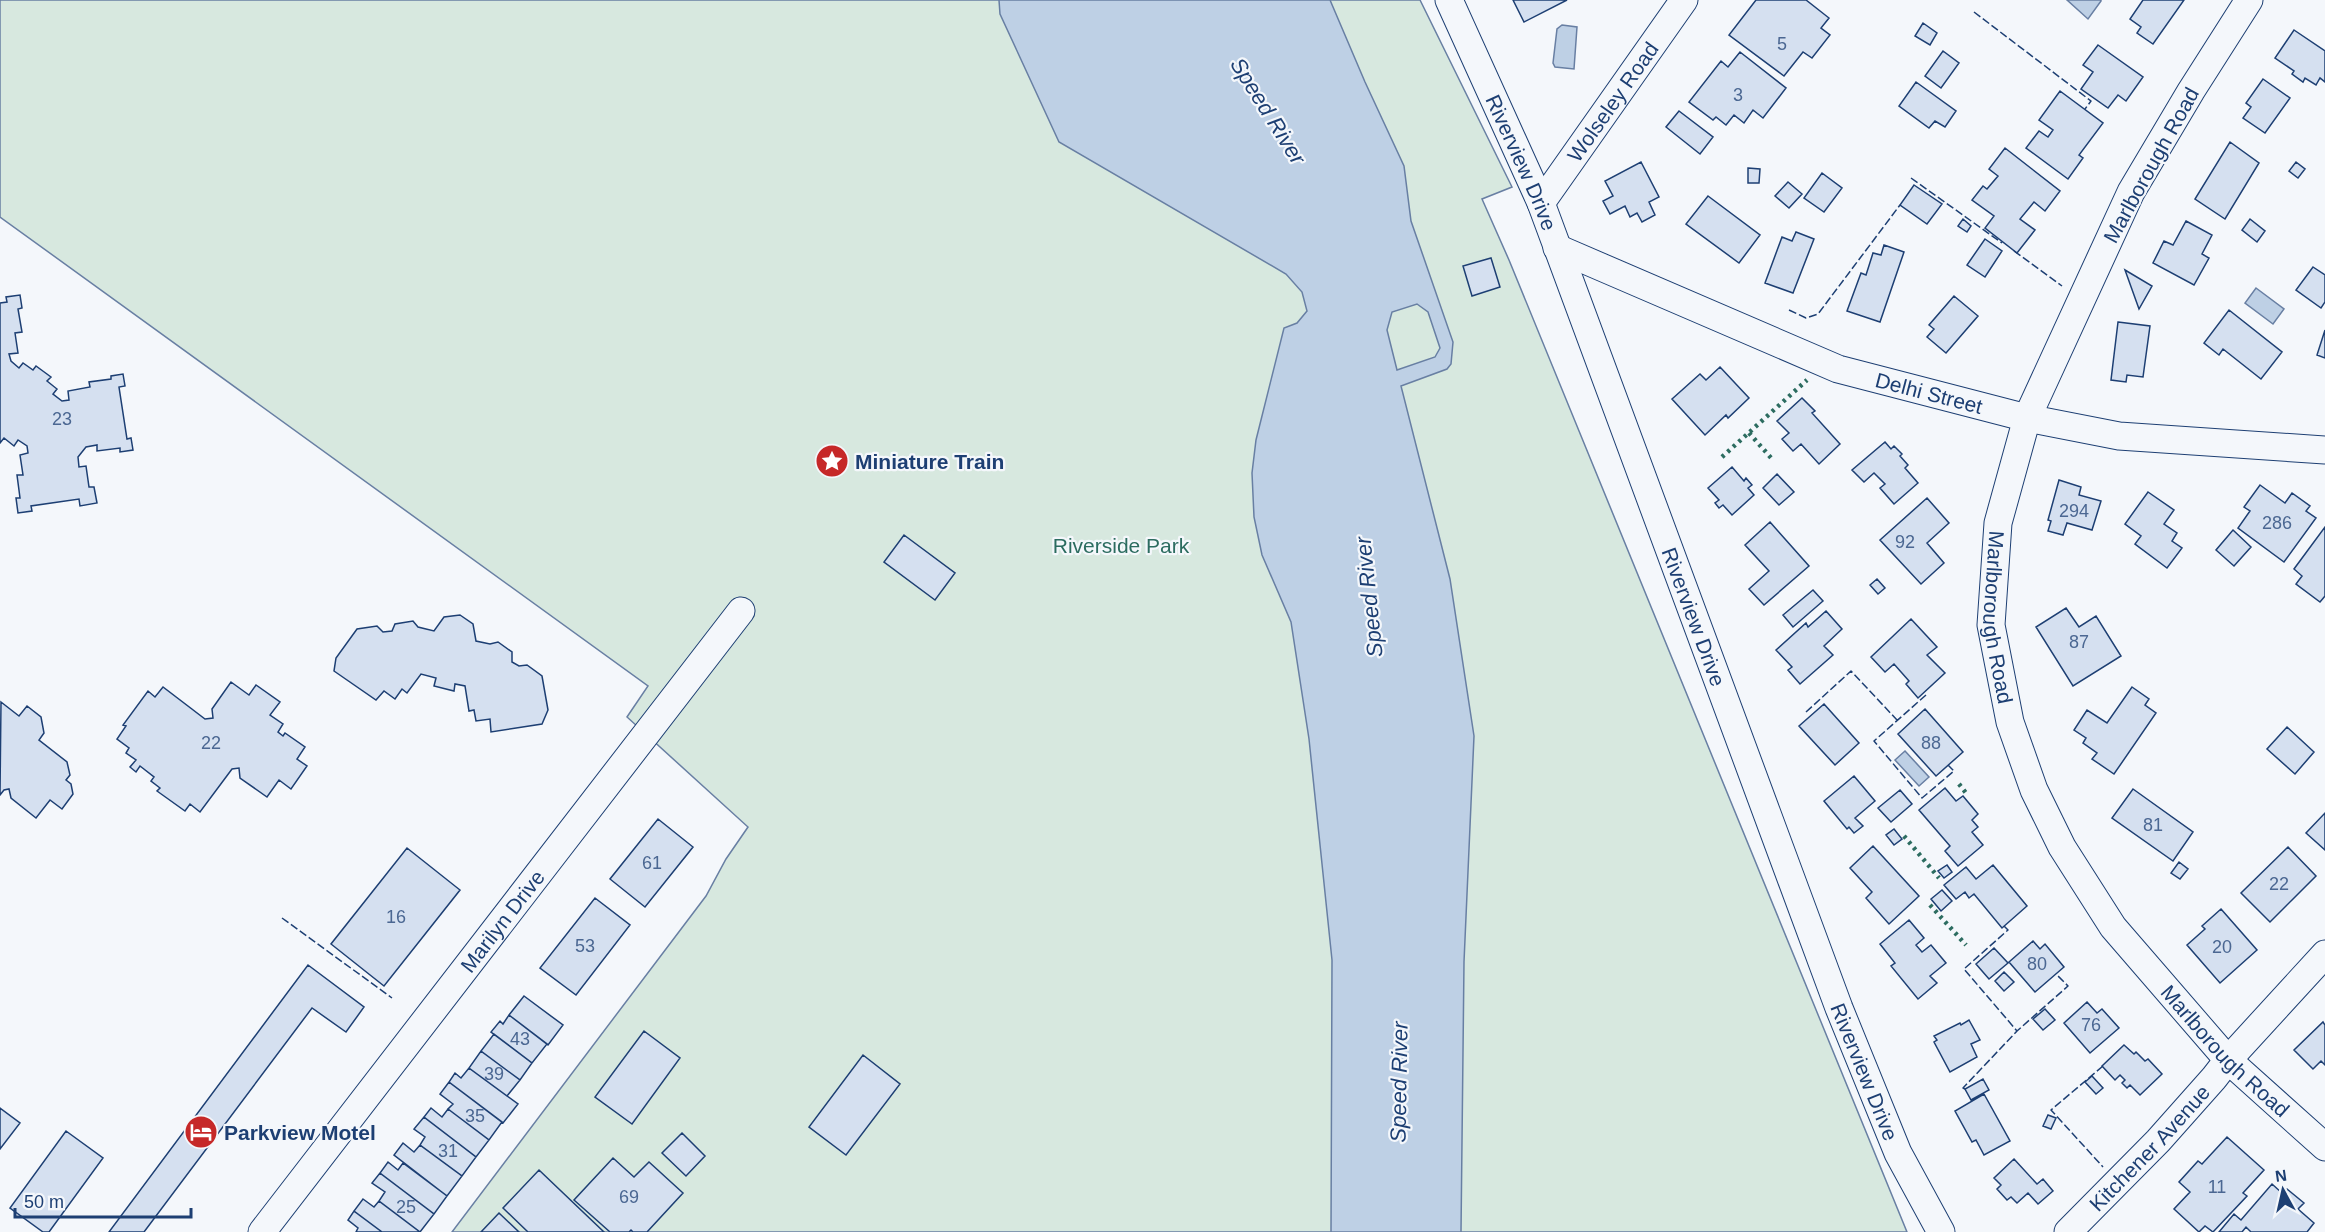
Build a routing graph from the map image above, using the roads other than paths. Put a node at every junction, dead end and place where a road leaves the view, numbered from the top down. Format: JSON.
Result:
{"nodes":[{"id":1,"x":1449,"y":0,"type":"edge"},
{"id":2,"x":1684,"y":0,"type":"edge"},
{"id":3,"x":2249,"y":0,"type":"edge"},
{"id":4,"x":1540,"y":203,"type":"junction"},
{"id":5,"x":1557,"y":248,"type":"junction"},
{"id":6,"x":2026,"y":418,"type":"junction"},
{"id":7,"x":2325,"y":450,"type":"edge"},
{"id":8,"x":741,"y":611,"type":"dead end"},
{"id":9,"x":2325,"y":954,"type":"edge"},
{"id":10,"x":2228,"y":1060,"type":"junction"},
{"id":11,"x":2325,"y":1147,"type":"edge"},
{"id":12,"x":262,"y":1232,"type":"edge"},
{"id":13,"x":1941,"y":1232,"type":"edge"},
{"id":14,"x":2068,"y":1232,"type":"edge"}],
"edges":[{"from":1,"to":4,"type":"street","name":"Riverview Drive"},
{"from":2,"to":4,"type":"street","name":"Wolseley Road"},
{"from":3,"to":6,"type":"street","name":"Marlborough Road"},
{"from":4,"to":5,"type":"street","name":"Riverview Drive"},
{"from":5,"to":6,"type":"street","name":"Delhi Street"},
{"from":5,"to":13,"type":"street","name":"Riverview Drive"},
{"from":6,"to":7,"type":"street","name":"Delhi Street"},
{"from":6,"to":10,"type":"street","name":"Marlborough Road"},
{"from":8,"to":12,"type":"street","name":"Marilyn Drive"},
{"from":9,"to":10,"type":"street","name":"Kitchener Avenue"},
{"from":10,"to":11,"type":"street","name":"Marlborough Road"},
{"from":10,"to":14,"type":"street","name":"Kitchener Avenue"}]}
